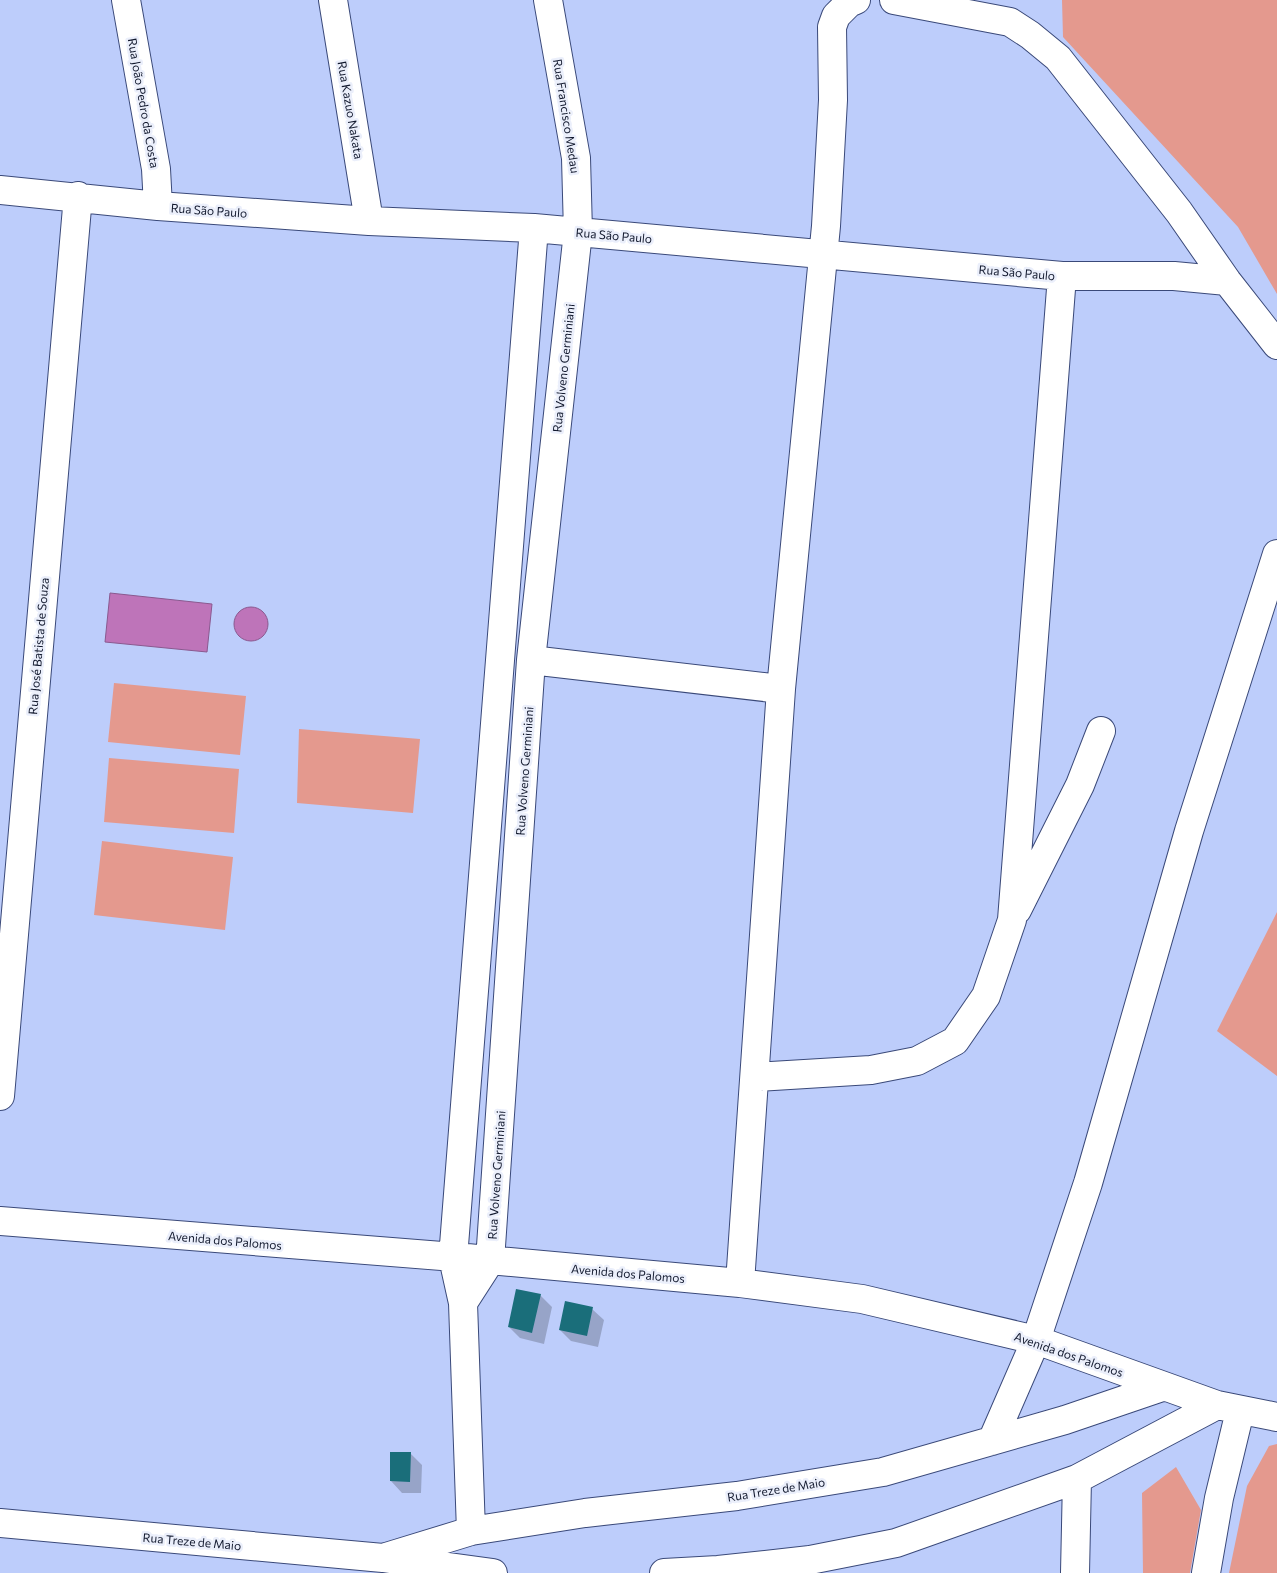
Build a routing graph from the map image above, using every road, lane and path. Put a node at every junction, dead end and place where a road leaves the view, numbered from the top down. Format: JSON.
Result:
{"nodes":[{"id":1,"x":126,"y":0,"type":"edge"},
{"id":2,"x":332,"y":0,"type":"edge"},
{"id":3,"x":548,"y":0,"type":"edge"},
{"id":4,"x":856,"y":0,"type":"edge"},
{"id":5,"x":894,"y":0,"type":"edge"},
{"id":6,"x":0,"y":190,"type":"edge"},
{"id":7,"x":78,"y":196,"type":"junction"},
{"id":8,"x":158,"y":206,"type":"junction"},
{"id":9,"x":369,"y":221,"type":"junction"},
{"id":10,"x":534,"y":228,"type":"junction"},
{"id":11,"x":578,"y":232,"type":"junction"},
{"id":12,"x":823,"y":253,"type":"junction"},
{"id":13,"x":1062,"y":276,"type":"junction"},
{"id":14,"x":1227,"y":280,"type":"junction"},
{"id":15,"x":1277,"y":344,"type":"edge"},
{"id":16,"x":1277,"y":554,"type":"edge"},
{"id":17,"x":531,"y":660,"type":"junction"},
{"id":18,"x":782,"y":689,"type":"junction"},
{"id":19,"x":1101,"y":731,"type":"dead end"},
{"id":20,"x":1012,"y":920,"type":"junction"},
{"id":21,"x":5,"y":969,"type":"edge"},
{"id":22,"x":756,"y":1077,"type":"junction"},
{"id":23,"x":0,"y":1096,"type":"edge"},
{"id":24,"x":0,"y":1221,"type":"edge"},
{"id":25,"x":453,"y":1258,"type":"junction"},
{"id":26,"x":490,"y":1261,"type":"junction"},
{"id":27,"x":740,"y":1283,"type":"junction"},
{"id":28,"x":463,"y":1303,"type":"junction"},
{"id":29,"x":1036,"y":1340,"type":"junction"},
{"id":30,"x":1162,"y":1387,"type":"junction"},
{"id":31,"x":1228,"y":1408,"type":"junction"},
{"id":32,"x":1277,"y":1417,"type":"edge"},
{"id":33,"x":992,"y":1441,"type":"junction"},
{"id":34,"x":1077,"y":1479,"type":"junction"},
{"id":35,"x":0,"y":1523,"type":"edge"},
{"id":36,"x":471,"y":1531,"type":"junction"},
{"id":37,"x":384,"y":1558,"type":"junction"},
{"id":38,"x":493,"y":1573,"type":"edge"},
{"id":39,"x":664,"y":1573,"type":"edge"},
{"id":40,"x":1075,"y":1573,"type":"edge"},
{"id":41,"x":1206,"y":1573,"type":"edge"}],
"edges":[{"from":1,"to":8,"type":"street","name":"Rua João Pedro da Costa"},
{"from":2,"to":9,"type":"street","name":"Rua Kazuo Nakata"},
{"from":3,"to":11,"type":"street","name":"Rua Francisco Medau"},
{"from":4,"to":12,"type":"street"},
{"from":5,"to":14,"type":"street"},
{"from":6,"to":7,"type":"street","name":"Rua São Paulo"},
{"from":7,"to":8,"type":"street","name":"Rua São Paulo"},
{"from":7,"to":21,"type":"street","name":"Rua José Batista de Souza"},
{"from":8,"to":9,"type":"street","name":"Rua São Paulo"},
{"from":9,"to":10,"type":"street","name":"Rua São Paulo"},
{"from":10,"to":11,"type":"street","name":"Rua São Paulo"},
{"from":10,"to":25,"type":"street"},
{"from":11,"to":12,"type":"street","name":"Rua São Paulo"},
{"from":11,"to":17,"type":"street","name":"Rua Volveno Germiniani"},
{"from":12,"to":13,"type":"street","name":"Rua São Paulo"},
{"from":12,"to":18,"type":"street"},
{"from":13,"to":14,"type":"street","name":"Rua São Paulo"},
{"from":13,"to":20,"type":"street"},
{"from":14,"to":15,"type":"street"},
{"from":16,"to":29,"type":"street"},
{"from":17,"to":18,"type":"street"},
{"from":17,"to":26,"type":"street","name":"Rua Volveno Germiniani"},
{"from":18,"to":22,"type":"street"},
{"from":19,"to":20,"type":"street"},
{"from":20,"to":22,"type":"street"},
{"from":21,"to":23,"type":"street","name":"Rua José Batista de Souza"},
{"from":22,"to":27,"type":"street"},
{"from":24,"to":25,"type":"street","name":"Avenida dos Palomos"},
{"from":25,"to":26,"type":"street","name":"Avenida dos Palomos"},
{"from":25,"to":28,"type":"street"},
{"from":26,"to":27,"type":"street","name":"Avenida dos Palomos"},
{"from":26,"to":28,"type":"street","name":"Rua Volveno Germiniani"},
{"from":27,"to":29,"type":"street","name":"Avenida dos Palomos"},
{"from":28,"to":36,"type":"street"},
{"from":29,"to":30,"type":"street","name":"Avenida dos Palomos"},
{"from":29,"to":33,"type":"street"},
{"from":30,"to":31,"type":"street","name":"Avenida dos Palomos"},
{"from":30,"to":33,"type":"street","name":"Rua Treze de Maio"},
{"from":31,"to":32,"type":"street","name":"Avenida dos Palomos"},
{"from":31,"to":34,"type":"street"},
{"from":31,"to":41,"type":"street"},
{"from":33,"to":36,"type":"street","name":"Rua Treze de Maio"},
{"from":34,"to":39,"type":"street"},
{"from":34,"to":40,"type":"street"},
{"from":35,"to":37,"type":"street","name":"Rua Treze de Maio"},
{"from":36,"to":37,"type":"street","name":"Rua Treze de Maio"},
{"from":37,"to":38,"type":"street","name":"Rua Treze de Maio"}]}
